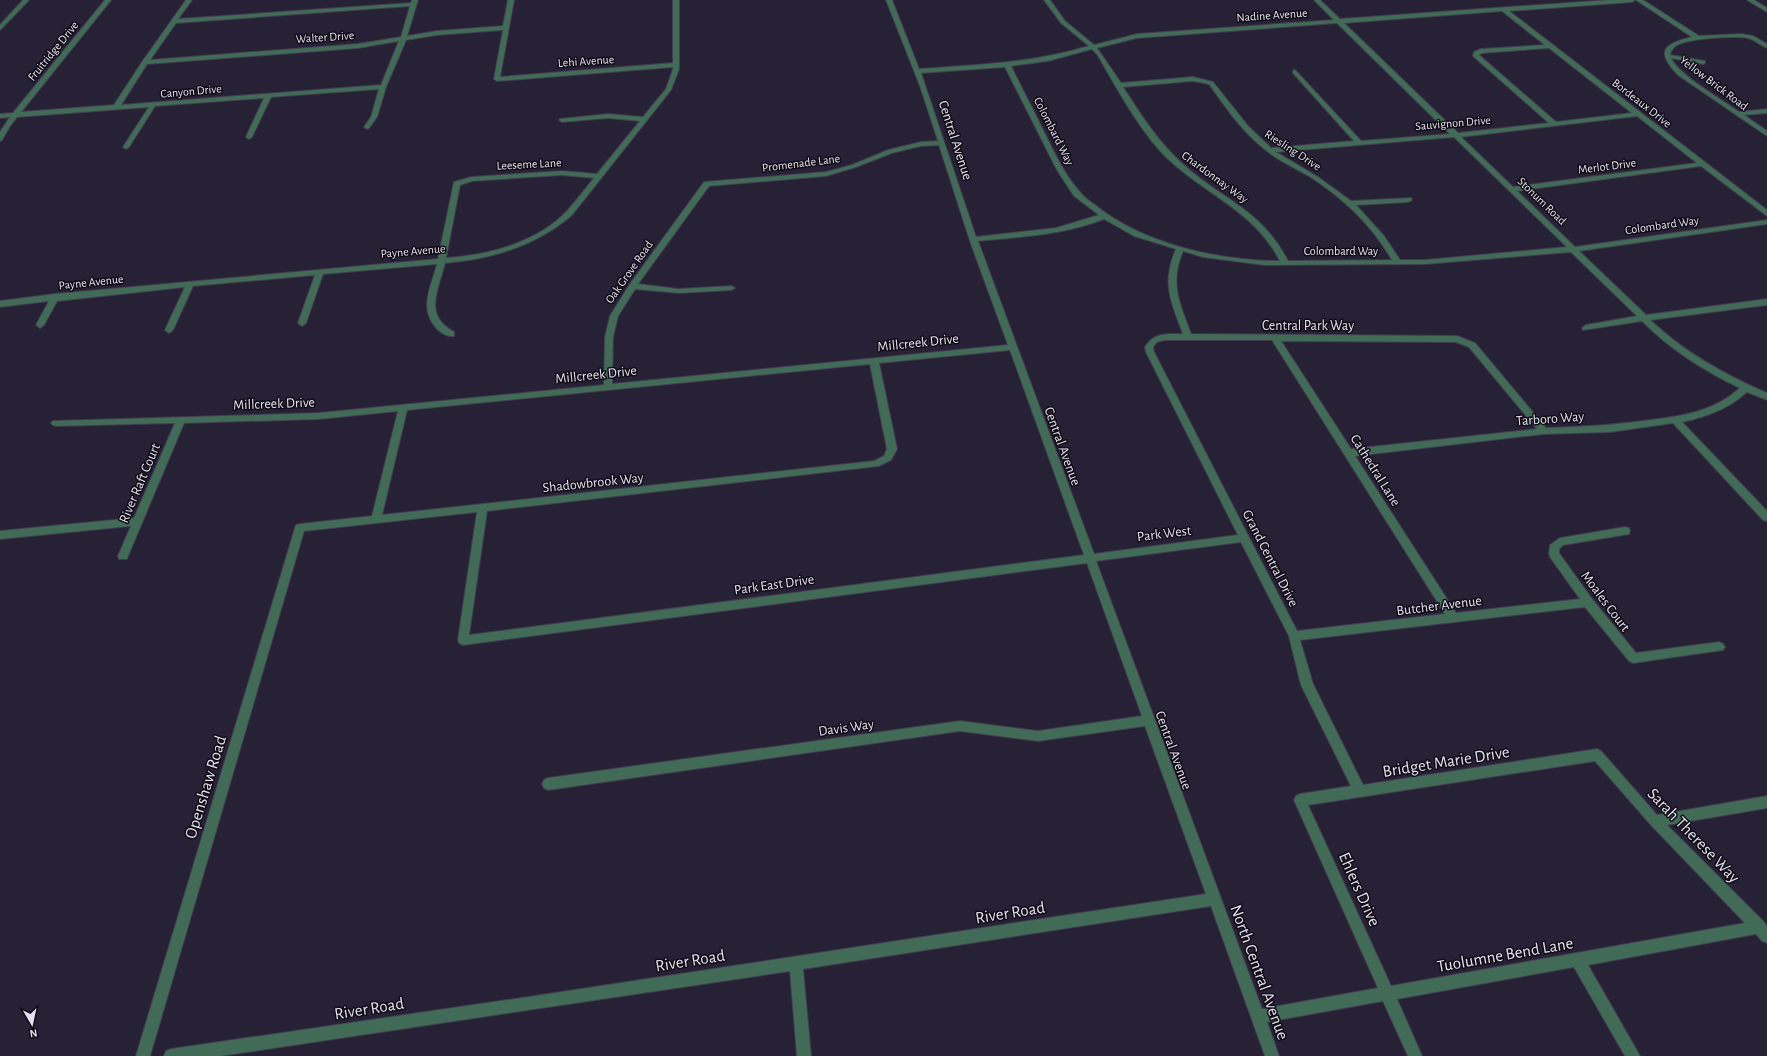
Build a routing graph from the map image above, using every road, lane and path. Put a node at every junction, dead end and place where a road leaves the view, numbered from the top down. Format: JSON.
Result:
{"nodes":[{"id":1,"x":26,"y":0,"type":"edge"},
{"id":2,"x":108,"y":0,"type":"edge"},
{"id":3,"x":189,"y":0,"type":"edge"},
{"id":4,"x":511,"y":0,"type":"edge"},
{"id":5,"x":676,"y":0,"type":"edge"},
{"id":6,"x":889,"y":0,"type":"edge"},
{"id":7,"x":1047,"y":0,"type":"edge"},
{"id":8,"x":1317,"y":0,"type":"edge"},
{"id":9,"x":1632,"y":0,"type":"edge"},
{"id":10,"x":1640,"y":0,"type":"edge"},
{"id":11,"x":1750,"y":0,"type":"edge"},
{"id":12,"x":1588,"y":1,"type":"edge"},
{"id":13,"x":414,"y":2,"type":"edge"},
{"id":14,"x":1503,"y":9,"type":"junction"},
{"id":15,"x":1767,"y":10,"type":"edge"},
{"id":16,"x":173,"y":21,"type":"junction"},
{"id":17,"x":1338,"y":21,"type":"junction"},
{"id":18,"x":0,"y":28,"type":"edge"},
{"id":19,"x":505,"y":28,"type":"junction"},
{"id":20,"x":403,"y":38,"type":"junction"},
{"id":21,"x":1697,"y":38,"type":"junction"},
{"id":22,"x":1551,"y":46,"type":"junction"},
{"id":23,"x":1767,"y":46,"type":"edge"},
{"id":24,"x":1093,"y":47,"type":"junction"},
{"id":25,"x":1667,"y":56,"type":"junction"},
{"id":26,"x":144,"y":62,"type":"junction"},
{"id":27,"x":1703,"y":62,"type":"dead end"},
{"id":28,"x":1007,"y":64,"type":"junction"},
{"id":29,"x":676,"y":65,"type":"junction"},
{"id":30,"x":916,"y":71,"type":"junction"},
{"id":31,"x":1296,"y":72,"type":"dead end"},
{"id":32,"x":1119,"y":85,"type":"junction"},
{"id":33,"x":383,"y":87,"type":"junction"},
{"id":34,"x":268,"y":96,"type":"junction"},
{"id":35,"x":153,"y":106,"type":"junction"},
{"id":36,"x":116,"y":107,"type":"junction"},
{"id":37,"x":1767,"y":111,"type":"edge"},
{"id":38,"x":1638,"y":114,"type":"junction"},
{"id":39,"x":1737,"y":114,"type":"junction"},
{"id":40,"x":16,"y":115,"type":"junction"},
{"id":41,"x":0,"y":116,"type":"edge"},
{"id":42,"x":562,"y":120,"type":"dead end"},
{"id":43,"x":645,"y":120,"type":"junction"},
{"id":44,"x":1554,"y":124,"type":"junction"},
{"id":45,"x":367,"y":127,"type":"dead end"},
{"id":46,"x":1456,"y":134,"type":"junction"},
{"id":47,"x":1767,"y":134,"type":"edge"},
{"id":48,"x":249,"y":137,"type":"dead end"},
{"id":49,"x":0,"y":139,"type":"edge"},
{"id":50,"x":942,"y":143,"type":"junction"},
{"id":51,"x":1359,"y":143,"type":"junction"},
{"id":52,"x":126,"y":148,"type":"dead end"},
{"id":53,"x":1270,"y":150,"type":"junction"},
{"id":54,"x":1703,"y":164,"type":"junction"},
{"id":55,"x":599,"y":176,"type":"junction"},
{"id":56,"x":706,"y":184,"type":"joint"},
{"id":57,"x":1513,"y":189,"type":"junction"},
{"id":58,"x":1408,"y":200,"type":"dead end"},
{"id":59,"x":1350,"y":203,"type":"junction"},
{"id":60,"x":1767,"y":214,"type":"edge"},
{"id":61,"x":1104,"y":216,"type":"junction"},
{"id":62,"x":1767,"y":222,"type":"edge"},
{"id":63,"x":974,"y":239,"type":"junction"},
{"id":64,"x":1180,"y":249,"type":"junction"},
{"id":65,"x":1574,"y":249,"type":"junction"},
{"id":66,"x":442,"y":261,"type":"junction"},
{"id":67,"x":1284,"y":263,"type":"junction"},
{"id":68,"x":1398,"y":263,"type":"junction"},
{"id":69,"x":320,"y":272,"type":"junction"},
{"id":70,"x":190,"y":284,"type":"junction"},
{"id":71,"x":633,"y":286,"type":"junction"},
{"id":72,"x":731,"y":288,"type":"dead end"},
{"id":73,"x":55,"y":297,"type":"junction"},
{"id":74,"x":1767,"y":302,"type":"edge"},
{"id":75,"x":0,"y":304,"type":"edge"},
{"id":76,"x":1643,"y":318,"type":"junction"},
{"id":77,"x":302,"y":323,"type":"dead end"},
{"id":78,"x":40,"y":325,"type":"dead end"},
{"id":79,"x":1586,"y":328,"type":"dead end"},
{"id":80,"x":169,"y":330,"type":"dead end"},
{"id":81,"x":451,"y":334,"type":"dead end"},
{"id":82,"x":1188,"y":337,"type":"junction"},
{"id":83,"x":1275,"y":338,"type":"junction"},
{"id":84,"x":1152,"y":342,"type":"joint"},
{"id":85,"x":1012,"y":347,"type":"junction"},
{"id":86,"x":874,"y":361,"type":"junction"},
{"id":87,"x":608,"y":387,"type":"junction"},
{"id":88,"x":1746,"y":388,"type":"junction"},
{"id":89,"x":1767,"y":397,"type":"edge"},
{"id":90,"x":403,"y":408,"type":"junction"},
{"id":91,"x":182,"y":420,"type":"junction"},
{"id":92,"x":1675,"y":420,"type":"junction"},
{"id":93,"x":56,"y":423,"type":"dead end"},
{"id":94,"x":1544,"y":431,"type":"junction"},
{"id":95,"x":1348,"y":453,"type":"junction"},
{"id":96,"x":483,"y":508,"type":"junction"},
{"id":97,"x":1767,"y":517,"type":"edge"},
{"id":98,"x":376,"y":520,"type":"junction"},
{"id":99,"x":138,"y":521,"type":"junction"},
{"id":100,"x":300,"y":528,"type":"joint"},
{"id":101,"x":1625,"y":531,"type":"dead end"},
{"id":102,"x":0,"y":534,"type":"edge"},
{"id":103,"x":1244,"y":538,"type":"junction"},
{"id":104,"x":123,"y":556,"type":"dead end"},
{"id":105,"x":1089,"y":557,"type":"junction"},
{"id":106,"x":1588,"y":602,"type":"junction"},
{"id":107,"x":1453,"y":617,"type":"junction"},
{"id":108,"x":1294,"y":636,"type":"junction"},
{"id":109,"x":1719,"y":647,"type":"dead end"},
{"id":110,"x":1148,"y":720,"type":"junction"},
{"id":111,"x":1597,"y":755,"type":"joint"},
{"id":112,"x":548,"y":784,"type":"dead end"},
{"id":113,"x":1360,"y":791,"type":"junction"},
{"id":114,"x":1300,"y":800,"type":"joint"},
{"id":115,"x":1767,"y":802,"type":"edge"},
{"id":116,"x":1655,"y":821,"type":"junction"},
{"id":117,"x":1214,"y":899,"type":"junction"},
{"id":118,"x":1763,"y":932,"type":"edge"},
{"id":119,"x":1577,"y":959,"type":"junction"},
{"id":120,"x":796,"y":962,"type":"junction"},
{"id":121,"x":1387,"y":993,"type":"junction"},
{"id":122,"x":1257,"y":1017,"type":"junction"},
{"id":123,"x":143,"y":1056,"type":"edge"},
{"id":124,"x":171,"y":1056,"type":"edge"},
{"id":125,"x":804,"y":1056,"type":"edge"},
{"id":126,"x":1272,"y":1056,"type":"edge"},
{"id":127,"x":1415,"y":1056,"type":"edge"},
{"id":128,"x":1633,"y":1056,"type":"edge"}],
"edges":[{"from":1,"to":18,"type":"street"},
{"from":2,"to":40,"type":"street","name":"Fruitridge Drive"},
{"from":3,"to":16,"type":"street"},
{"from":4,"to":19,"type":"street"},
{"from":5,"to":29,"type":"street","name":"Payne Avenue"},
{"from":6,"to":30,"type":"street","name":"Central Avenue"},
{"from":7,"to":24,"type":"street","name":"Chardonnay Way"},
{"from":8,"to":17,"type":"street","name":"Stonum Road"},
{"from":9,"to":12,"type":"street","name":"Nadine Avenue"},
{"from":10,"to":21,"type":"street"},
{"from":11,"to":15,"type":"street"},
{"from":12,"to":14,"type":"street","name":"Nadine Avenue"},
{"from":13,"to":16,"type":"street"},
{"from":13,"to":20,"type":"street"},
{"from":14,"to":17,"type":"street","name":"Nadine Avenue"},
{"from":14,"to":22,"type":"street","name":"Bordeaux Drive"},
{"from":16,"to":26,"type":"street"},
{"from":17,"to":24,"type":"street","name":"Nadine Avenue"},
{"from":17,"to":46,"type":"street","name":"Stonum Road"},
{"from":19,"to":20,"type":"street","name":"Walter Drive"},
{"from":19,"to":29,"type":"street","name":"Lehi Avenue"},
{"from":20,"to":26,"type":"street","name":"Walter Drive"},
{"from":20,"to":33,"type":"street"},
{"from":21,"to":23,"type":"street","name":"Yellow Brick Road"},
{"from":21,"to":25,"type":"street","name":"Yellow Brick Road"},
{"from":22,"to":38,"type":"street","name":"Bordeaux Drive"},
{"from":22,"to":44,"type":"street"},
{"from":24,"to":28,"type":"street","name":"Nadine Avenue"},
{"from":24,"to":32,"type":"street","name":"Chardonnay Way"},
{"from":25,"to":27,"type":"street"},
{"from":25,"to":39,"type":"street","name":"Yellow Brick Road"},
{"from":26,"to":36,"type":"street"},
{"from":28,"to":30,"type":"street","name":"Nadine Avenue"},
{"from":28,"to":61,"type":"street","name":"Colombard Way"},
{"from":29,"to":43,"type":"street","name":"Payne Avenue"},
{"from":30,"to":50,"type":"street","name":"Central Avenue"},
{"from":31,"to":51,"type":"street"},
{"from":32,"to":53,"type":"street","name":"Riesling Drive"},
{"from":32,"to":67,"type":"street","name":"Chardonnay Way"},
{"from":33,"to":34,"type":"street","name":"Canyon Drive"},
{"from":33,"to":45,"type":"street"},
{"from":34,"to":35,"type":"street","name":"Canyon Drive"},
{"from":34,"to":48,"type":"street"},
{"from":35,"to":36,"type":"street","name":"Canyon Drive"},
{"from":35,"to":52,"type":"street"},
{"from":36,"to":40,"type":"street","name":"Canyon Drive"},
{"from":37,"to":39,"type":"street"},
{"from":38,"to":44,"type":"street","name":"Sauvignon Drive"},
{"from":38,"to":54,"type":"street","name":"Bordeaux Drive"},
{"from":39,"to":47,"type":"street","name":"Yellow Brick Road"},
{"from":40,"to":41,"type":"street","name":"Canyon Drive"},
{"from":40,"to":49,"type":"street","name":"Fruitridge Drive"},
{"from":42,"to":43,"type":"street"},
{"from":43,"to":55,"type":"street","name":"Payne Avenue"},
{"from":44,"to":46,"type":"street","name":"Sauvignon Drive"},
{"from":46,"to":51,"type":"street","name":"Sauvignon Drive"},
{"from":46,"to":57,"type":"street","name":"Stonum Road"},
{"from":50,"to":56,"type":"street","name":"Promenade Lane"},
{"from":50,"to":63,"type":"street","name":"Central Avenue"},
{"from":51,"to":53,"type":"street","name":"Sauvignon Drive"},
{"from":53,"to":59,"type":"street","name":"Riesling Drive"},
{"from":54,"to":57,"type":"street","name":"Merlot Drive"},
{"from":54,"to":60,"type":"street","name":"Bordeaux Drive"},
{"from":55,"to":66,"type":"street","name":"Payne Avenue"},
{"from":55,"to":66,"type":"street","name":"Leeseme Lane"},
{"from":56,"to":71,"type":"street","name":"Oak Grove Road"},
{"from":57,"to":65,"type":"street","name":"Stonum Road"},
{"from":58,"to":59,"type":"street"},
{"from":59,"to":68,"type":"street","name":"Riesling Drive"},
{"from":61,"to":63,"type":"street"},
{"from":61,"to":64,"type":"street","name":"Colombard Way"},
{"from":62,"to":65,"type":"street","name":"Colombard Way"},
{"from":63,"to":85,"type":"street","name":"Central Avenue"},
{"from":64,"to":67,"type":"street","name":"Colombard Way"},
{"from":64,"to":82,"type":"street"},
{"from":65,"to":68,"type":"street","name":"Colombard Way"},
{"from":65,"to":76,"type":"street","name":"Stonum Road"},
{"from":66,"to":69,"type":"street","name":"Payne Avenue"},
{"from":66,"to":81,"type":"street"},
{"from":67,"to":68,"type":"street","name":"Colombard Way"},
{"from":69,"to":70,"type":"street","name":"Payne Avenue"},
{"from":69,"to":77,"type":"street"},
{"from":70,"to":73,"type":"street","name":"Payne Avenue"},
{"from":70,"to":80,"type":"street"},
{"from":71,"to":72,"type":"street"},
{"from":71,"to":87,"type":"street","name":"Oak Grove Road"},
{"from":73,"to":75,"type":"street","name":"Payne Avenue"},
{"from":73,"to":78,"type":"street"},
{"from":74,"to":76,"type":"street"},
{"from":76,"to":79,"type":"street"},
{"from":76,"to":88,"type":"street","name":"Stonum Road"},
{"from":82,"to":83,"type":"street","name":"Central Park Way"},
{"from":82,"to":84,"type":"street","name":"Central Park Way"},
{"from":83,"to":94,"type":"street","name":"Central Park Way"},
{"from":83,"to":95,"type":"street","name":"Cathedral Lane"},
{"from":84,"to":103,"type":"street","name":"Grand Central Drive"},
{"from":85,"to":86,"type":"street","name":"Millcreek Drive"},
{"from":85,"to":105,"type":"street","name":"Central Avenue"},
{"from":86,"to":87,"type":"street","name":"Millcreek Drive"},
{"from":86,"to":96,"type":"street","name":"Shadowbrook Way"},
{"from":87,"to":90,"type":"street","name":"Millcreek Drive"},
{"from":88,"to":89,"type":"street","name":"Stonum Road"},
{"from":88,"to":92,"type":"street","name":"Tarboro Way"},
{"from":90,"to":91,"type":"street","name":"Millcreek Drive"},
{"from":90,"to":98,"type":"street"},
{"from":91,"to":93,"type":"street","name":"Millcreek Drive"},
{"from":91,"to":99,"type":"street","name":"River Raft Court"},
{"from":92,"to":94,"type":"street","name":"Tarboro Way"},
{"from":92,"to":97,"type":"street"},
{"from":94,"to":95,"type":"street","name":"Tarboro Way"},
{"from":95,"to":107,"type":"street","name":"Cathedral Lane"},
{"from":96,"to":98,"type":"street","name":"Shadowbrook Way"},
{"from":96,"to":105,"type":"street","name":"Park East Drive"},
{"from":98,"to":100,"type":"street","name":"Shadowbrook Way"},
{"from":99,"to":102,"type":"street"},
{"from":99,"to":104,"type":"street","name":"River Raft Court"},
{"from":100,"to":123,"type":"street","name":"Openshaw Road"},
{"from":101,"to":106,"type":"street","name":"Moales Court"},
{"from":103,"to":105,"type":"street","name":"Park West"},
{"from":103,"to":108,"type":"street","name":"Grand Central Drive"},
{"from":105,"to":110,"type":"street","name":"Central Avenue"},
{"from":106,"to":107,"type":"street","name":"Butcher Avenue"},
{"from":106,"to":109,"type":"street","name":"Moales Court"},
{"from":107,"to":108,"type":"street","name":"Butcher Avenue"},
{"from":108,"to":113,"type":"street","name":"Grand Central Drive"},
{"from":110,"to":112,"type":"street","name":"Davis Way"},
{"from":110,"to":117,"type":"street","name":"Central Avenue"},
{"from":111,"to":113,"type":"street","name":"Bridget Marie Drive"},
{"from":111,"to":116,"type":"street","name":"Sarah Therese Way"},
{"from":113,"to":114,"type":"street","name":"Bridget Marie Drive"},
{"from":114,"to":121,"type":"street","name":"Ehlers Drive"},
{"from":115,"to":116,"type":"street"},
{"from":116,"to":118,"type":"street","name":"Sarah Therese Way"},
{"from":117,"to":120,"type":"street","name":"River Road"},
{"from":117,"to":122,"type":"street","name":"North Central Avenue"},
{"from":118,"to":119,"type":"street","name":"Tuolumne Bend Lane"},
{"from":119,"to":121,"type":"street","name":"Tuolumne Bend Lane"},
{"from":119,"to":128,"type":"street"},
{"from":120,"to":124,"type":"street","name":"River Road"},
{"from":120,"to":125,"type":"street"},
{"from":121,"to":122,"type":"street","name":"Tuolumne Bend Lane"},
{"from":121,"to":127,"type":"street","name":"Ehlers Drive"},
{"from":122,"to":126,"type":"street","name":"North Central Avenue"}]}
